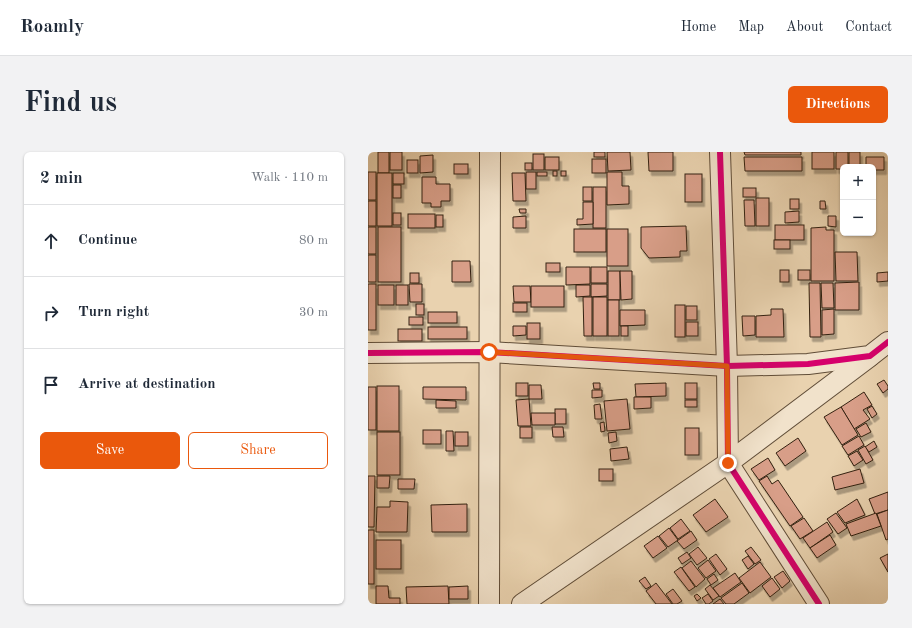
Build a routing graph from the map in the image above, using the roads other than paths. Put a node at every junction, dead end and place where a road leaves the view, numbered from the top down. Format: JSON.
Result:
{"nodes":[{"id":1,"x":490,"y":152,"type":"edge"},
{"id":2,"x":720,"y":152,"type":"edge"},
{"id":3,"x":888,"y":342,"type":"edge"},
{"id":4,"x":489,"y":352,"type":"junction"},
{"id":5,"x":368,"y":353,"type":"edge"},
{"id":6,"x":870,"y":356,"type":"junction"},
{"id":7,"x":727,"y":366,"type":"junction"},
{"id":8,"x":728,"y":463,"type":"junction"},
{"id":9,"x":489,"y":604,"type":"edge"},
{"id":10,"x":522,"y":604,"type":"edge"},
{"id":11,"x":819,"y":604,"type":"edge"}],
"edges":[{"from":1,"to":4,"type":"street"},
{"from":2,"to":7,"type":"street"},
{"from":3,"to":6,"type":"street"},
{"from":4,"to":5,"type":"street"},
{"from":4,"to":7,"type":"street"},
{"from":4,"to":9,"type":"street"},
{"from":6,"to":7,"type":"street"},
{"from":6,"to":8,"type":"street"},
{"from":7,"to":8,"type":"street"},
{"from":8,"to":10,"type":"street"},
{"from":8,"to":11,"type":"street"}]}
